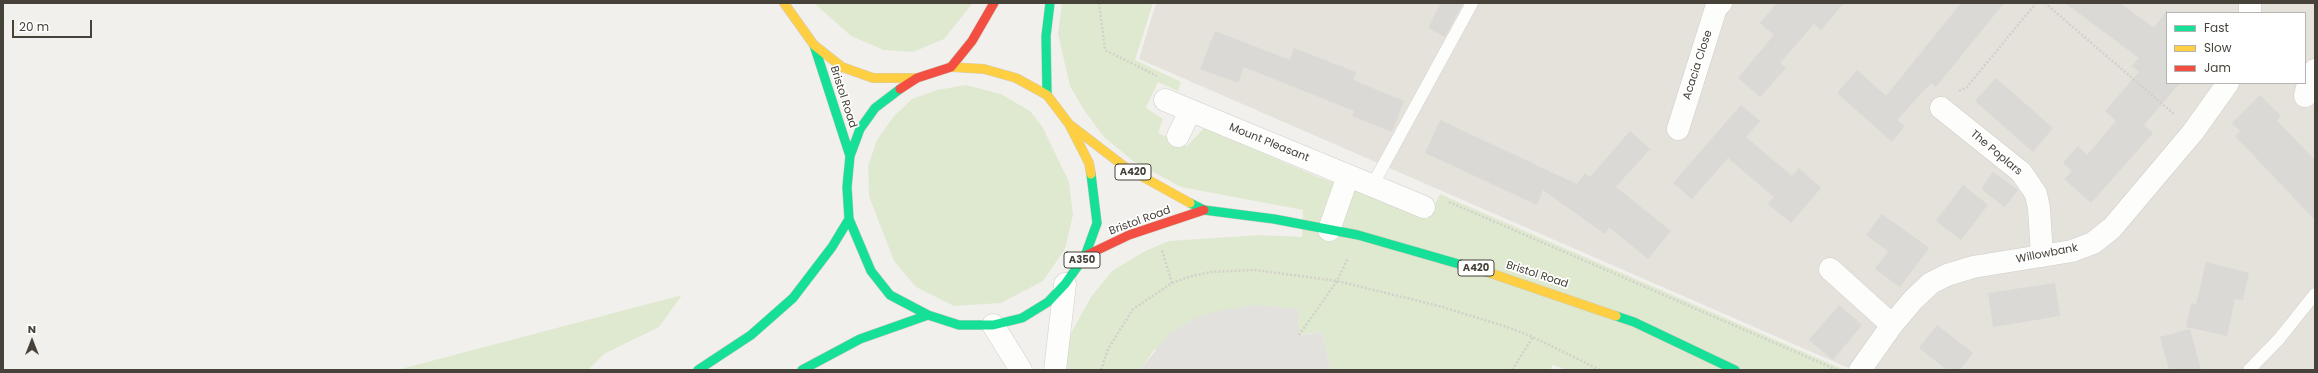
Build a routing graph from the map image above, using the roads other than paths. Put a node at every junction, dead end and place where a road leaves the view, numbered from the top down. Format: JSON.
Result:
{"nodes":[{"id":1,"x":784,"y":3,"type":"edge"},
{"id":2,"x":994,"y":3,"type":"edge"},
{"id":3,"x":1050,"y":3,"type":"edge"},
{"id":4,"x":1472,"y":3,"type":"edge"},
{"id":5,"x":1721,"y":3,"type":"edge"},
{"id":6,"x":814,"y":45,"type":"junction"},
{"id":7,"x":951,"y":67,"type":"junction"},
{"id":8,"x":917,"y":78,"type":"junction"},
{"id":9,"x":2227,"y":84,"type":"edge"},
{"id":10,"x":1164,"y":90,"type":"road end"},
{"id":11,"x":1047,"y":95,"type":"junction"},
{"id":12,"x":1941,"y":107,"type":"road end"},
{"id":13,"x":1190,"y":111,"type":"junction"},
{"id":14,"x":1069,"y":124,"type":"junction"},
{"id":15,"x":1678,"y":129,"type":"dead end"},
{"id":16,"x":1178,"y":136,"type":"dead end"},
{"id":17,"x":850,"y":156,"type":"junction"},
{"id":18,"x":1348,"y":176,"type":"junction"},
{"id":19,"x":1372,"y":186,"type":"junction"},
{"id":20,"x":1424,"y":208,"type":"dead end"},
{"id":21,"x":1204,"y":210,"type":"junction"},
{"id":22,"x":849,"y":220,"type":"junction"},
{"id":23,"x":1329,"y":230,"type":"junction"},
{"id":24,"x":1085,"y":256,"type":"junction"},
{"id":25,"x":2042,"y":256,"type":"junction"},
{"id":26,"x":1830,"y":269,"type":"dead end"},
{"id":27,"x":1065,"y":284,"type":"junction"},
{"id":28,"x":2315,"y":294,"type":"edge"},
{"id":29,"x":928,"y":315,"type":"junction"},
{"id":30,"x":993,"y":325,"type":"junction"},
{"id":31,"x":1892,"y":325,"type":"junction"},
{"id":32,"x":698,"y":370,"type":"edge"},
{"id":33,"x":802,"y":370,"type":"edge"},
{"id":34,"x":1021,"y":370,"type":"edge"},
{"id":35,"x":1055,"y":370,"type":"edge"},
{"id":36,"x":1735,"y":370,"type":"edge"},
{"id":37,"x":1860,"y":370,"type":"edge"},
{"id":38,"x":2249,"y":370,"type":"edge"}],
"edges":[{"from":1,"to":6,"type":"main road","name":"Bristol Road"},
{"from":2,"to":7,"type":"main road"},
{"from":3,"to":11,"type":"main road"},
{"from":4,"to":19,"type":"lane"},
{"from":5,"to":15,"type":"street","name":"Acacia Close"},
{"from":6,"to":8,"type":"main road","name":"Bristol Road"},
{"from":6,"to":17,"type":"main road","name":"Bristol Road"},
{"from":7,"to":8,"type":"main road","number":"A350"},
{"from":7,"to":11,"type":"main road","number":"A350"},
{"from":8,"to":17,"type":"main road","number":"A350"},
{"from":9,"to":25,"type":"street","name":"Willowbank"},
{"from":10,"to":13,"type":"street","name":"Mount Pleasant"},
{"from":11,"to":14,"type":"main road","number":"A350"},
{"from":12,"to":25,"type":"street","name":"The Poplars"},
{"from":13,"to":16,"type":"street"},
{"from":13,"to":18,"type":"street","name":"Mount Pleasant"},
{"from":14,"to":21,"type":"main road","name":"Bristol Road","number":"A420"},
{"from":14,"to":24,"type":"main road","number":"A350"},
{"from":17,"to":22,"type":"main road","number":"A350"},
{"from":18,"to":19,"type":"street","name":"Mount Pleasant"},
{"from":18,"to":23,"type":"street"},
{"from":19,"to":20,"type":"street","name":"Mount Pleasant"},
{"from":21,"to":23,"type":"main road","name":"Bristol Road","number":"A420"},
{"from":21,"to":24,"type":"main road","name":"Bristol Road","number":"A420"},
{"from":22,"to":29,"type":"main road","number":"A350"},
{"from":22,"to":32,"type":"main road"},
{"from":23,"to":36,"type":"main road","name":"Bristol Road","number":"A420"},
{"from":24,"to":27,"type":"main road","number":"A350"},
{"from":25,"to":31,"type":"street","name":"Willowbank"},
{"from":26,"to":31,"type":"street"},
{"from":27,"to":30,"type":"main road","number":"A350"},
{"from":27,"to":35,"type":"street"},
{"from":28,"to":38,"type":"lane"},
{"from":29,"to":30,"type":"main road","number":"A350"},
{"from":29,"to":33,"type":"main road"},
{"from":30,"to":34,"type":"street"},
{"from":31,"to":37,"type":"street","name":"Willowbank"}]}
